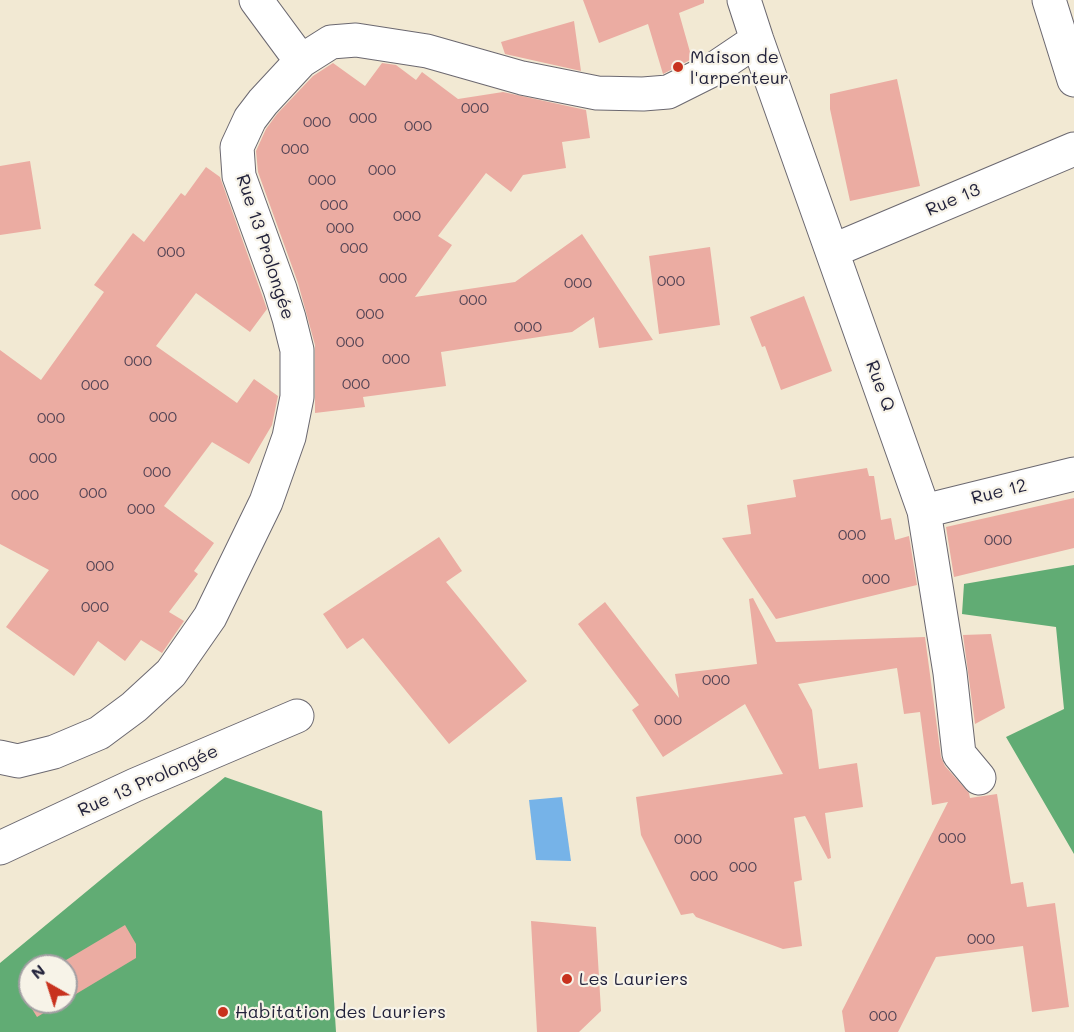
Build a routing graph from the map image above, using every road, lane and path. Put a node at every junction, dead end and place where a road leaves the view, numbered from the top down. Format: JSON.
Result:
{"nodes":[{"id":1,"x":256,"y":0,"type":"edge"},
{"id":2,"x":744,"y":0,"type":"edge"},
{"id":3,"x":1049,"y":0,"type":"edge"},
{"id":4,"x":757,"y":40,"type":"junction"},
{"id":5,"x":301,"y":61,"type":"junction"},
{"id":6,"x":1074,"y":80,"type":"edge"},
{"id":7,"x":1074,"y":149,"type":"edge"},
{"id":8,"x":832,"y":251,"type":"junction"},
{"id":9,"x":1074,"y":474,"type":"edge"},
{"id":10,"x":924,"y":511,"type":"junction"},
{"id":11,"x":297,"y":716,"type":"dead end"},
{"id":12,"x":0,"y":757,"type":"edge"},
{"id":13,"x":979,"y":778,"type":"dead end"},
{"id":14,"x":0,"y":848,"type":"edge"}],
"edges":[{"from":1,"to":5,"type":"street"},
{"from":2,"to":4,"type":"street","name":"Rue Q"},
{"from":3,"to":6,"type":"street"},
{"from":4,"to":5,"type":"street","name":"Rue 13 Prolongée"},
{"from":4,"to":8,"type":"street","name":"Rue Q"},
{"from":5,"to":12,"type":"street","name":"Rue 13 Prolongée"},
{"from":7,"to":8,"type":"street","name":"Rue 13"},
{"from":8,"to":10,"type":"street","name":"Rue Q"},
{"from":9,"to":10,"type":"street","name":"Rue 12"},
{"from":10,"to":13,"type":"street","name":"Rue Q"},
{"from":11,"to":14,"type":"street","name":"Rue 13 Prolongée"}]}
